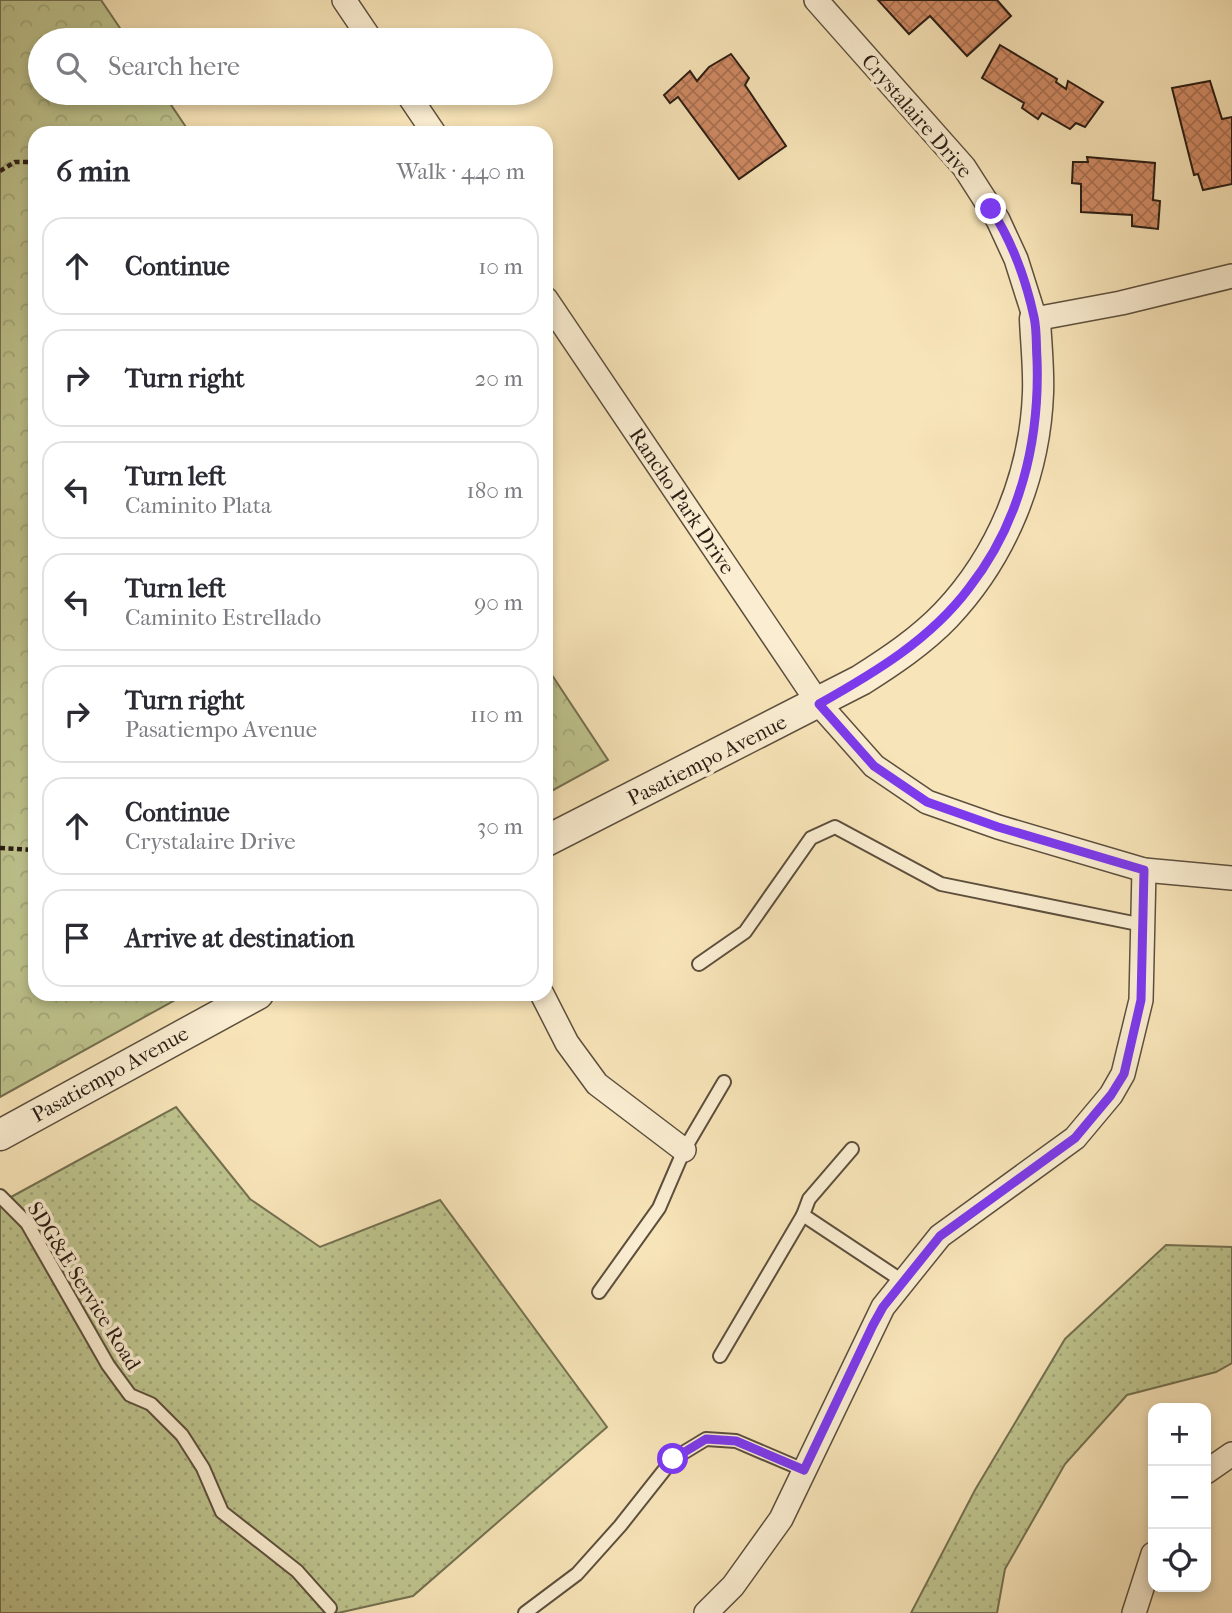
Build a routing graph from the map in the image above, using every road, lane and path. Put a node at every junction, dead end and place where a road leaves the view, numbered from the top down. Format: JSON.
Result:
{"nodes":[{"id":1,"x":344,"y":0,"type":"edge"},
{"id":2,"x":816,"y":0,"type":"edge"},
{"id":3,"x":363,"y":28,"type":"edge"},
{"id":4,"x":415,"y":105,"type":"edge"},
{"id":5,"x":429,"y":126,"type":"edge"},
{"id":6,"x":28,"y":162,"type":"edge"},
{"id":7,"x":0,"y":171,"type":"edge"},
{"id":8,"x":1232,"y":276,"type":"edge"},
{"id":9,"x":553,"y":309,"type":"edge"},
{"id":10,"x":1035,"y":319,"type":"junction"},
{"id":11,"x":819,"y":704,"type":"junction"},
{"id":12,"x":553,"y":837,"type":"edge"},
{"id":13,"x":0,"y":848,"type":"edge"},
{"id":14,"x":28,"y":850,"type":"edge"},
{"id":15,"x":1144,"y":870,"type":"junction"},
{"id":16,"x":1232,"y":878,"type":"edge"},
{"id":17,"x":1143,"y":925,"type":"junction"},
{"id":18,"x":699,"y":964,"type":"dead end"},
{"id":19,"x":245,"y":1001,"type":"edge"},
{"id":20,"x":546,"y":1001,"type":"edge"},
{"id":21,"x":724,"y":1082,"type":"dead end"},
{"id":22,"x":0,"y":1135,"type":"edge"},
{"id":23,"x":852,"y":1149,"type":"dead end"},
{"id":24,"x":684,"y":1150,"type":"junction"},
{"id":25,"x":0,"y":1196,"type":"edge"},
{"id":26,"x":803,"y":1215,"type":"junction"},
{"id":27,"x":904,"y":1282,"type":"junction"},
{"id":28,"x":599,"y":1292,"type":"dead end"},
{"id":29,"x":720,"y":1356,"type":"dead end"},
{"id":30,"x":1232,"y":1454,"type":"edge"},
{"id":31,"x":1211,"y":1469,"type":"edge"},
{"id":32,"x":804,"y":1470,"type":"junction"},
{"id":33,"x":1148,"y":1569,"type":"edge"},
{"id":34,"x":330,"y":1608,"type":"dead end"},
{"id":35,"x":525,"y":1613,"type":"edge"},
{"id":36,"x":706,"y":1613,"type":"edge"},
{"id":37,"x":1133,"y":1613,"type":"edge"}],
"edges":[{"from":1,"to":3,"type":"street"},
{"from":2,"to":10,"type":"street","name":"Crystalaire Drive"},
{"from":4,"to":5,"type":"street"},
{"from":6,"to":7,"type":"path"},
{"from":8,"to":10,"type":"street"},
{"from":9,"to":11,"type":"street","name":"Rancho Park Drive"},
{"from":10,"to":11,"type":"street","name":"Pasatiempo Avenue"},
{"from":11,"to":12,"type":"street","name":"Pasatiempo Avenue"},
{"from":11,"to":15,"type":"street","name":"Rancho Park Drive"},
{"from":13,"to":14,"type":"path"},
{"from":15,"to":16,"type":"street","name":"Rancho Park Drive"},
{"from":15,"to":17,"type":"street"},
{"from":17,"to":18,"type":"lane"},
{"from":17,"to":27,"type":"street"},
{"from":19,"to":22,"type":"street","name":"Pasatiempo Avenue"},
{"from":20,"to":24,"type":"street"},
{"from":21,"to":24,"type":"lane"},
{"from":23,"to":26,"type":"lane"},
{"from":24,"to":28,"type":"lane"},
{"from":25,"to":34,"type":"lane","name":"SDG&E Service Road"},
{"from":26,"to":27,"type":"lane"},
{"from":26,"to":29,"type":"lane"},
{"from":27,"to":32,"type":"street"},
{"from":30,"to":31,"type":"street"},
{"from":32,"to":35,"type":"lane"},
{"from":32,"to":36,"type":"street"},
{"from":33,"to":37,"type":"street"}]}
